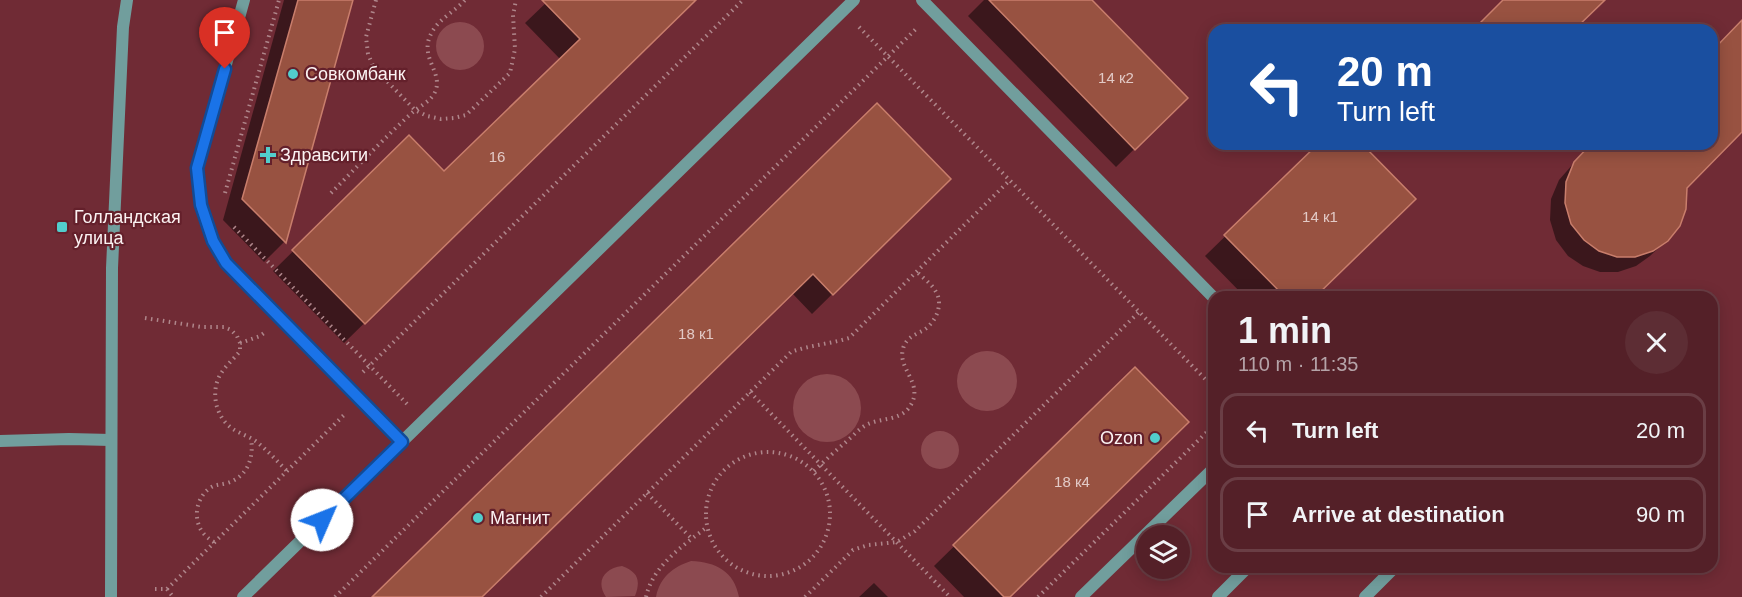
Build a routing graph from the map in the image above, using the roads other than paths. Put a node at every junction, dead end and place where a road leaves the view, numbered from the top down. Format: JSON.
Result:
{"nodes":[{"id":1,"x":127,"y":0,"type":"edge"},
{"id":2,"x":244,"y":0,"type":"edge"},
{"id":3,"x":854,"y":0,"type":"edge"},
{"id":4,"x":922,"y":0,"type":"edge"},
{"id":5,"x":1208,"y":292,"type":"edge"},
{"id":6,"x":111,"y":440,"type":"junction"},
{"id":7,"x":0,"y":441,"type":"edge"},
{"id":8,"x":402,"y":442,"type":"junction"},
{"id":9,"x":1208,"y":474,"type":"edge"},
{"id":10,"x":1242,"y":573,"type":"edge"},
{"id":11,"x":1389,"y":573,"type":"edge"},
{"id":12,"x":111,"y":597,"type":"edge"},
{"id":13,"x":243,"y":597,"type":"edge"},
{"id":14,"x":1081,"y":597,"type":"edge"},
{"id":15,"x":1218,"y":597,"type":"edge"},
{"id":16,"x":1365,"y":597,"type":"edge"}],
"edges":[{"from":1,"to":6,"type":"street"},
{"from":2,"to":8,"type":"street"},
{"from":3,"to":8,"type":"street"},
{"from":4,"to":5,"type":"street"},
{"from":6,"to":7,"type":"street"},
{"from":6,"to":12,"type":"street"},
{"from":8,"to":13,"type":"street"},
{"from":9,"to":14,"type":"street"},
{"from":10,"to":15,"type":"street"},
{"from":11,"to":16,"type":"street"}]}
